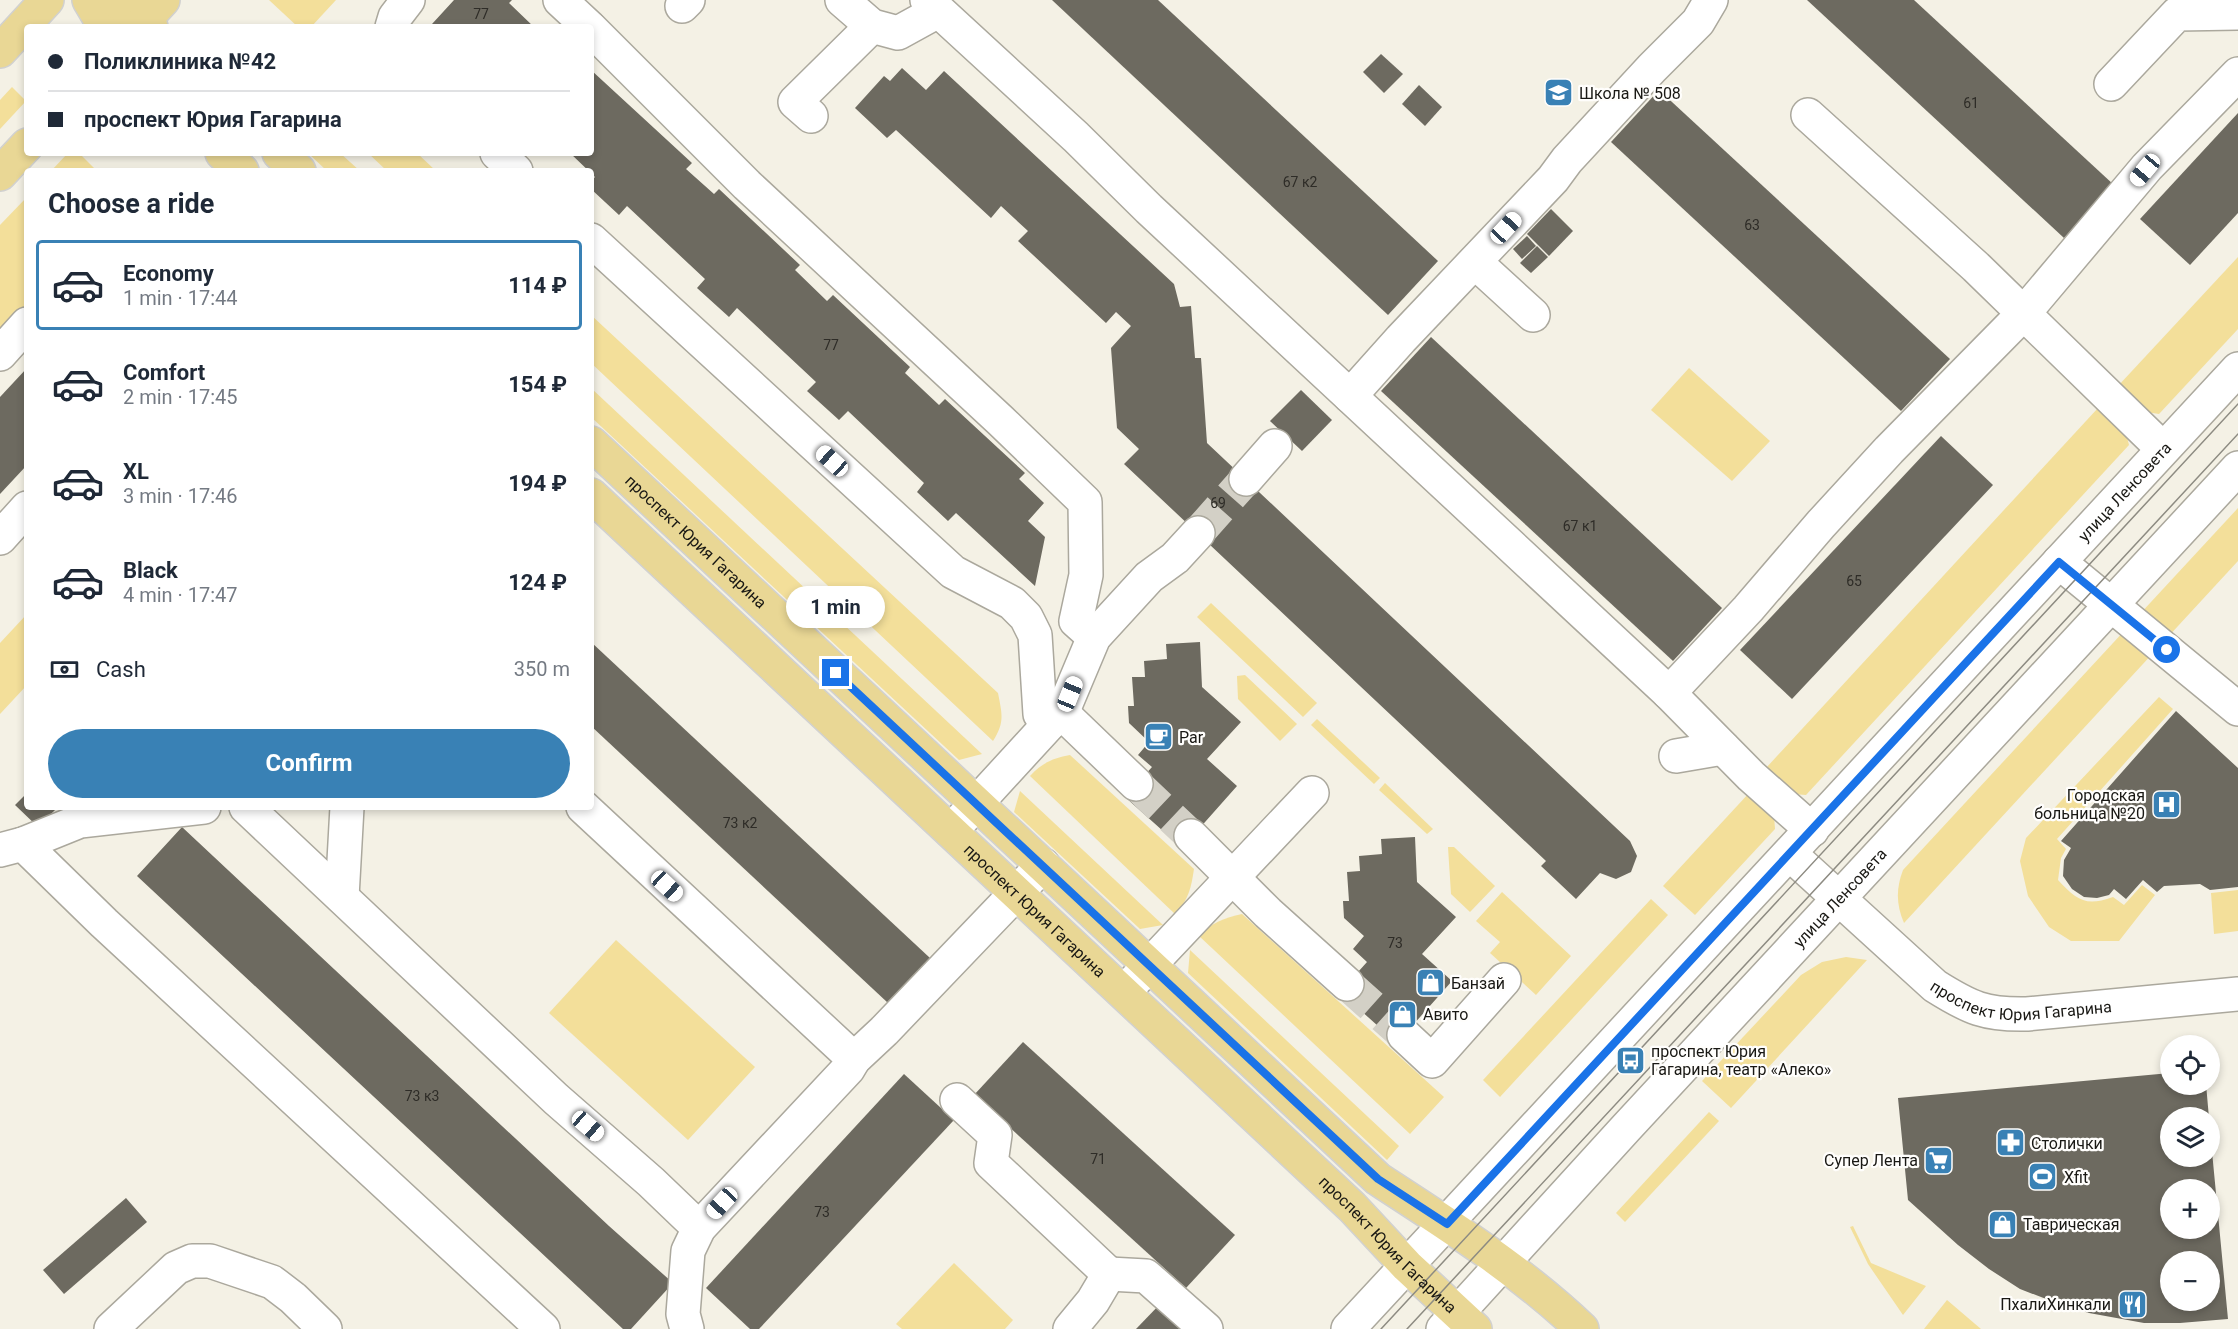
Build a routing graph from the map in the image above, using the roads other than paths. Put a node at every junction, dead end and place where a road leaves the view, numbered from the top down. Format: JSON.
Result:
{"nodes":[{"id":1,"x":47,"y":0,"type":"edge"},
{"id":2,"x":89,"y":0,"type":"edge"},
{"id":3,"x":115,"y":0,"type":"edge"},
{"id":4,"x":408,"y":0,"type":"edge"},
{"id":5,"x":560,"y":0,"type":"edge"},
{"id":6,"x":842,"y":0,"type":"edge"},
{"id":7,"x":1711,"y":0,"type":"edge"},
{"id":8,"x":932,"y":5,"type":"edge"},
{"id":9,"x":2238,"y":13,"type":"edge"},
{"id":10,"x":149,"y":18,"type":"edge"},
{"id":11,"x":25,"y":24,"type":"edge"},
{"id":12,"x":103,"y":24,"type":"edge"},
{"id":13,"x":393,"y":24,"type":"edge"},
{"id":14,"x":586,"y":24,"type":"edge"},
{"id":15,"x":24,"y":25,"type":"edge"},
{"id":16,"x":872,"y":26,"type":"junction"},
{"id":17,"x":594,"y":32,"type":"edge"},
{"id":18,"x":0,"y":51,"type":"edge"},
{"id":19,"x":2238,"y":74,"type":"edge"},
{"id":20,"x":2111,"y":84,"type":"dead end"},
{"id":21,"x":1808,"y":115,"type":"dead end"},
{"id":22,"x":811,"y":116,"type":"dead end"},
{"id":23,"x":24,"y":148,"type":"edge"},
{"id":24,"x":225,"y":156,"type":"edge"},
{"id":25,"x":282,"y":156,"type":"edge"},
{"id":26,"x":500,"y":156,"type":"edge"},
{"id":27,"x":239,"y":168,"type":"edge"},
{"id":28,"x":296,"y":168,"type":"edge"},
{"id":29,"x":513,"y":168,"type":"edge"},
{"id":30,"x":0,"y":174,"type":"edge"},
{"id":31,"x":594,"y":243,"type":"edge"},
{"id":32,"x":1475,"y":262,"type":"junction"},
{"id":33,"x":2024,"y":314,"type":"junction"},
{"id":34,"x":1533,"y":315,"type":"dead end"},
{"id":35,"x":24,"y":327,"type":"edge"},
{"id":36,"x":0,"y":354,"type":"edge"},
{"id":37,"x":2238,"y":369,"type":"edge"},
{"id":38,"x":1350,"y":396,"type":"junction"},
{"id":39,"x":594,"y":446,"type":"edge"},
{"id":40,"x":1275,"y":446,"type":"dead end"},
{"id":41,"x":2163,"y":449,"type":"junction"},
{"id":42,"x":2238,"y":468,"type":"edge"},
{"id":43,"x":1246,"y":479,"type":"tunnel mouth"},
{"id":44,"x":594,"y":498,"type":"edge"},
{"id":45,"x":24,"y":511,"type":"edge"},
{"id":46,"x":1197,"y":533,"type":"tunnel mouth"},
{"id":47,"x":0,"y":538,"type":"edge"},
{"id":48,"x":2059,"y":562,"type":"junction"},
{"id":49,"x":2112,"y":604,"type":"junction"},
{"id":50,"x":1094,"y":638,"type":"junction"},
{"id":51,"x":1669,"y":693,"type":"junction"},
{"id":52,"x":2238,"y":709,"type":"edge"},
{"id":53,"x":1056,"y":718,"type":"junction"},
{"id":54,"x":1723,"y":748,"type":"junction"},
{"id":55,"x":1676,"y":756,"type":"dead end"},
{"id":56,"x":1136,"y":784,"type":"tunnel mouth"},
{"id":57,"x":1312,"y":793,"type":"dead end"},
{"id":58,"x":976,"y":804,"type":"junction"},
{"id":59,"x":175,"y":810,"type":"edge"},
{"id":60,"x":249,"y":810,"type":"edge"},
{"id":61,"x":346,"y":810,"type":"edge"},
{"id":62,"x":586,"y":810,"type":"edge"},
{"id":63,"x":1812,"y":830,"type":"junction"},
{"id":64,"x":951,"y":831,"type":"junction"},
{"id":65,"x":1191,"y":836,"type":"tunnel mouth"},
{"id":66,"x":11,"y":847,"type":"edge"},
{"id":67,"x":1790,"y":854,"type":"junction"},
{"id":68,"x":1043,"y":866,"type":"junction"},
{"id":69,"x":1233,"y":877,"type":"junction"},
{"id":70,"x":1018,"y":892,"type":"junction"},
{"id":71,"x":342,"y":897,"type":"junction"},
{"id":72,"x":1838,"y":899,"type":"junction"},
{"id":73,"x":1150,"y":966,"type":"junction"},
{"id":74,"x":1504,"y":980,"type":"dead end"},
{"id":75,"x":1347,"y":984,"type":"tunnel mouth"},
{"id":76,"x":1124,"y":992,"type":"junction"},
{"id":77,"x":2238,"y":994,"type":"edge"},
{"id":78,"x":1404,"y":1035,"type":"tunnel mouth"},
{"id":79,"x":854,"y":1059,"type":"junction"},
{"id":80,"x":957,"y":1100,"type":"dead end"},
{"id":81,"x":1447,"y":1224,"type":"junction"},
{"id":82,"x":699,"y":1228,"type":"junction"},
{"id":83,"x":1504,"y":1264,"type":"junction"},
{"id":84,"x":1407,"y":1266,"type":"junction"},
{"id":85,"x":1109,"y":1274,"type":"junction"},
{"id":86,"x":1459,"y":1324,"type":"edge"},
{"id":87,"x":111,"y":1329,"type":"edge"},
{"id":88,"x":325,"y":1329,"type":"edge"},
{"id":89,"x":543,"y":1329,"type":"edge"},
{"id":90,"x":687,"y":1329,"type":"edge"},
{"id":91,"x":1070,"y":1329,"type":"edge"},
{"id":92,"x":1206,"y":1329,"type":"edge"},
{"id":93,"x":1348,"y":1329,"type":"edge"},
{"id":94,"x":1582,"y":1329,"type":"edge"}],
"edges":[{"from":1,"to":11,"type":"main road"},
{"from":2,"to":12,"type":"main road"},
{"from":3,"to":10,"type":"main road"},
{"from":4,"to":13,"type":"street"},
{"from":5,"to":14,"type":"street"},
{"from":6,"to":16,"type":"street"},
{"from":7,"to":32,"type":"street"},
{"from":8,"to":16,"type":"street"},
{"from":8,"to":38,"type":"street"},
{"from":9,"to":20,"type":"street"},
{"from":15,"to":18,"type":"main road"},
{"from":16,"to":22,"type":"street"},
{"from":17,"to":50,"type":"street"},
{"from":19,"to":33,"type":"street"},
{"from":21,"to":33,"type":"street"},
{"from":23,"to":30,"type":"main road"},
{"from":24,"to":27,"type":"main road"},
{"from":25,"to":28,"type":"main road"},
{"from":26,"to":29,"type":"street"},
{"from":31,"to":53,"type":"street"},
{"from":32,"to":34,"type":"street"},
{"from":32,"to":38,"type":"street"},
{"from":33,"to":41,"type":"street"},
{"from":33,"to":51,"type":"street"},
{"from":35,"to":36,"type":"street"},
{"from":37,"to":41,"type":"street","name":"улица Ленсовета"},
{"from":38,"to":51,"type":"street"},
{"from":39,"to":58,"type":"main road","name":"проспект Юрия Гагарина"},
{"from":40,"to":43,"type":"street"},
{"from":41,"to":48,"type":"street","name":"улица Ленсовета"},
{"from":42,"to":49,"type":"street","name":"улица Ленсовета"},
{"from":44,"to":64,"type":"main road","name":"проспект Юрия Гагарина"},
{"from":45,"to":47,"type":"street"},
{"from":46,"to":50,"type":"street"},
{"from":48,"to":49,"type":"street"},
{"from":48,"to":63,"type":"street","name":"улица Ленсовета"},
{"from":49,"to":52,"type":"street"},
{"from":49,"to":72,"type":"street","name":"улица Ленсовета"},
{"from":50,"to":53,"type":"street"},
{"from":51,"to":54,"type":"street"},
{"from":53,"to":56,"type":"street"},
{"from":53,"to":58,"type":"street"},
{"from":54,"to":55,"type":"street"},
{"from":54,"to":63,"type":"street"},
{"from":57,"to":69,"type":"street"},
{"from":58,"to":64,"type":"street"},
{"from":58,"to":68,"type":"main road","name":"проспект Юрия Гагарина"},
{"from":59,"to":66,"type":"street"},
{"from":60,"to":71,"type":"street"},
{"from":61,"to":71,"type":"street"},
{"from":62,"to":79,"type":"street"},
{"from":63,"to":67,"type":"street","name":"улица Ленсовета"},
{"from":64,"to":70,"type":"main road","name":"проспект Юрия Гагарина"},
{"from":65,"to":69,"type":"street"},
{"from":66,"to":89,"type":"street"},
{"from":67,"to":72,"type":"street","name":"проспект Юрия Гагарина"},
{"from":67,"to":81,"type":"street","name":"улица Ленсовета"},
{"from":68,"to":70,"type":"street"},
{"from":68,"to":73,"type":"main road","name":"проспект Юрия Гагарина"},
{"from":69,"to":73,"type":"street"},
{"from":69,"to":75,"type":"street"},
{"from":70,"to":76,"type":"main road","name":"проспект Юрия Гагарина"},
{"from":70,"to":79,"type":"street"},
{"from":71,"to":82,"type":"street"},
{"from":72,"to":77,"type":"street","name":"проспект Юрия Гагарина"},
{"from":72,"to":83,"type":"street","name":"улица Ленсовета"},
{"from":73,"to":76,"type":"street"},
{"from":73,"to":81,"type":"main road","name":"проспект Юрия Гагарина"},
{"from":74,"to":78,"type":"street"},
{"from":76,"to":84,"type":"main road","name":"проспект Юрия Гагарина"},
{"from":79,"to":82,"type":"street"},
{"from":80,"to":85,"type":"street"},
{"from":81,"to":83,"type":"main road","name":"проспект Юрия Гагарина"},
{"from":81,"to":84,"type":"street","name":"улица Ленсовета"},
{"from":82,"to":90,"type":"street"},
{"from":83,"to":86,"type":"street","name":"улица Ленсовета"},
{"from":83,"to":94,"type":"main road","name":"проспект Юрия Гагарина"},
{"from":84,"to":86,"type":"main road","name":"проспект Юрия Гагарина"},
{"from":84,"to":93,"type":"street","name":"улица Ленсовета"},
{"from":85,"to":91,"type":"street"},
{"from":85,"to":92,"type":"street"},
{"from":87,"to":88,"type":"street"}]}
